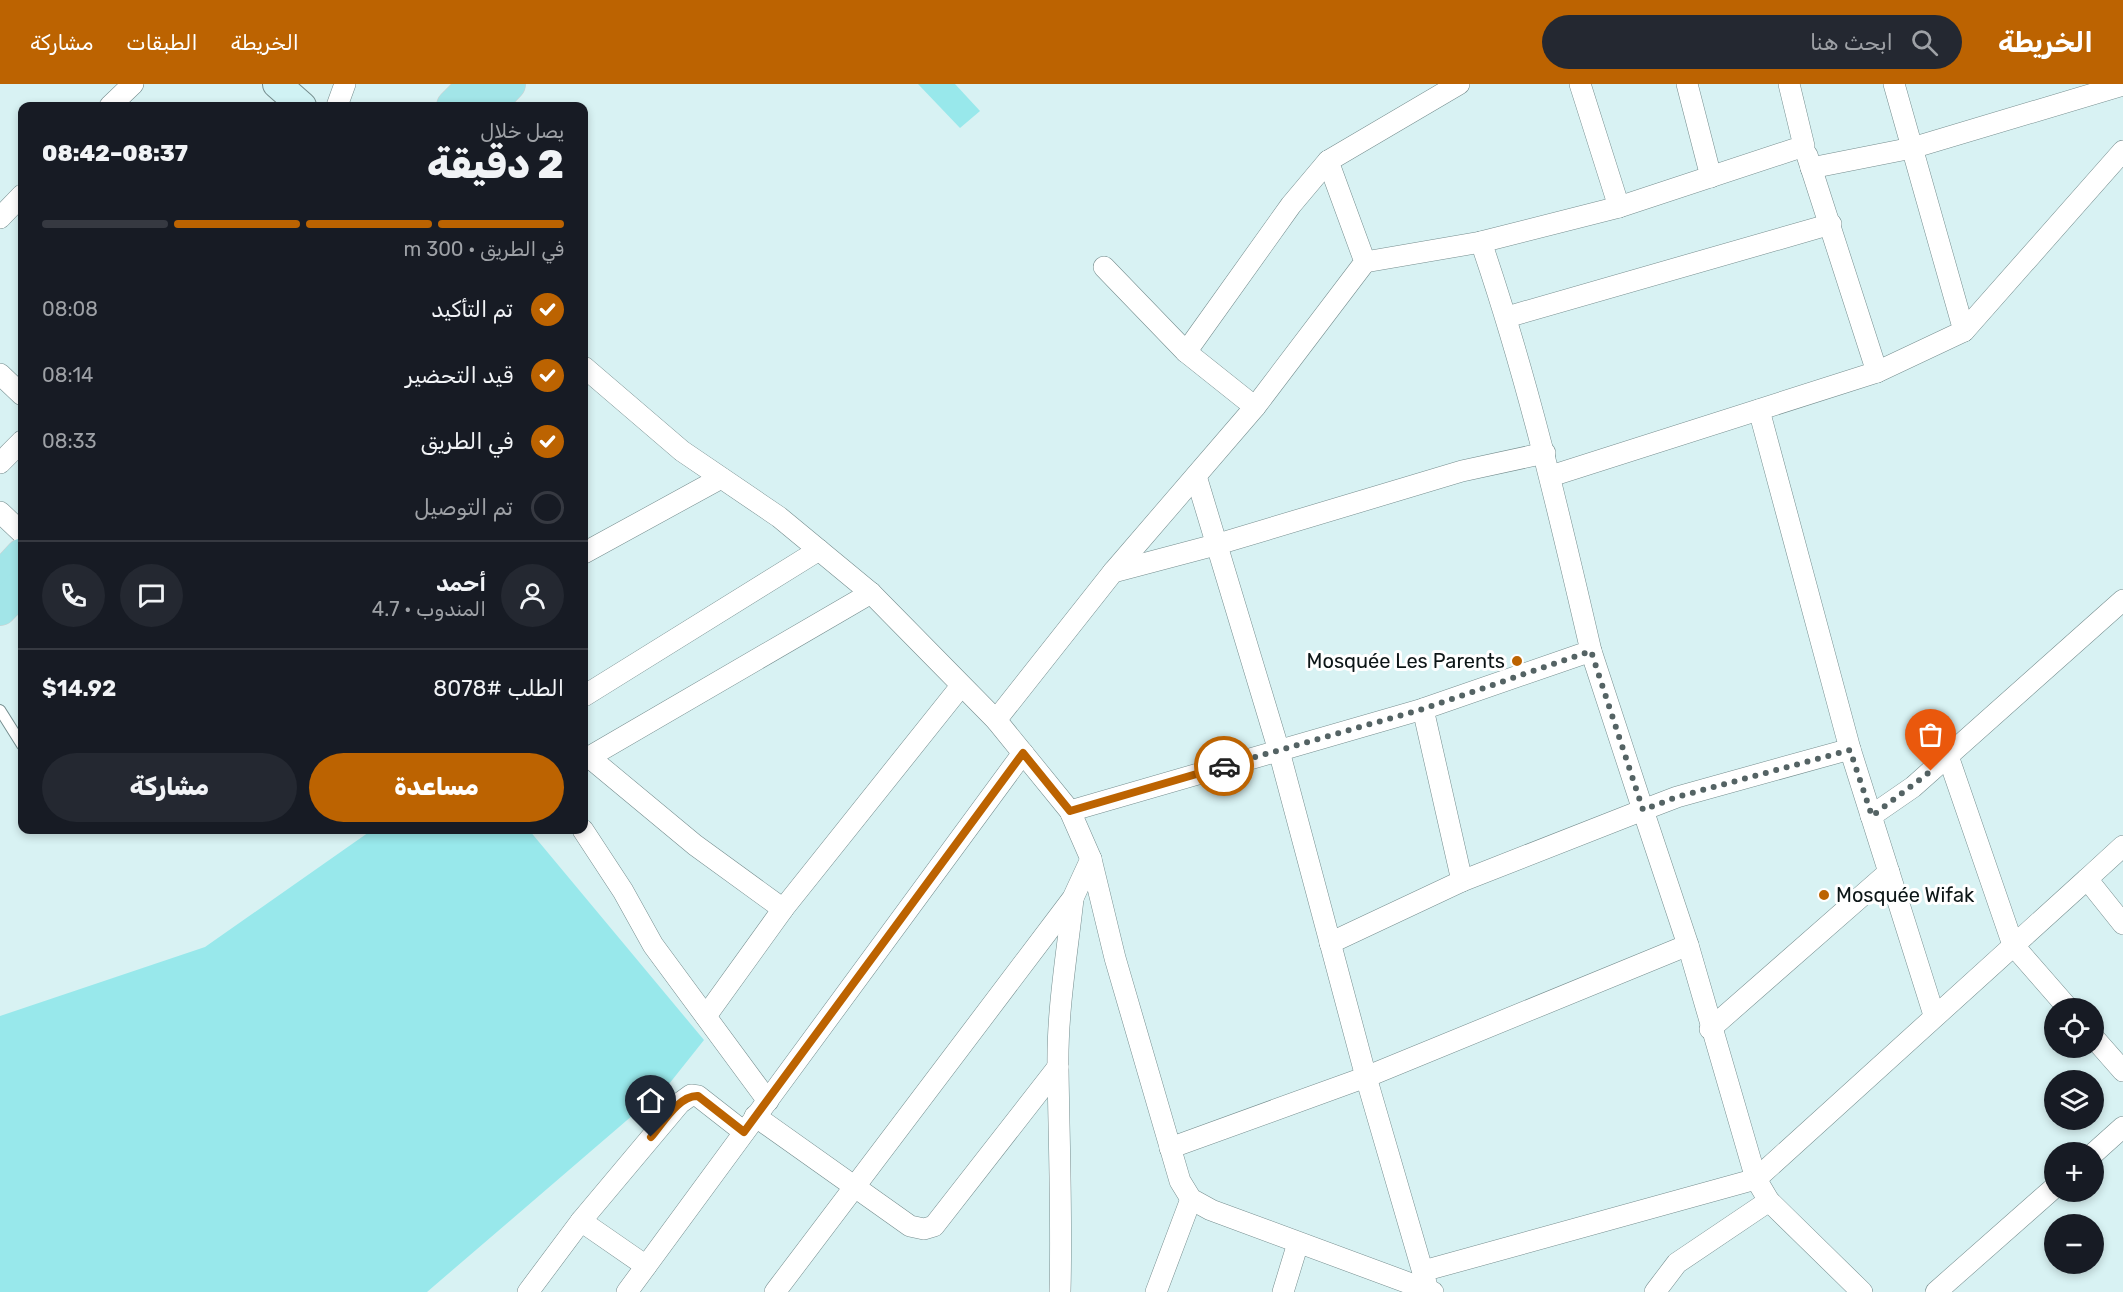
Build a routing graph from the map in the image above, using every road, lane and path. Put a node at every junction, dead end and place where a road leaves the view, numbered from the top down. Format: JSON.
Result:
{"nodes":[{"id":1,"x":132,"y":84,"type":"edge"},
{"id":2,"x":278,"y":84,"type":"edge"},
{"id":3,"x":345,"y":84,"type":"edge"},
{"id":4,"x":475,"y":84,"type":"edge"},
{"id":5,"x":509,"y":84,"type":"edge"},
{"id":6,"x":1459,"y":84,"type":"edge"},
{"id":7,"x":1580,"y":84,"type":"edge"},
{"id":8,"x":1687,"y":84,"type":"edge"},
{"id":9,"x":1789,"y":84,"type":"edge"},
{"id":10,"x":1894,"y":84,"type":"edge"},
{"id":11,"x":2123,"y":85,"type":"edge"},
{"id":12,"x":114,"y":102,"type":"edge"},
{"id":13,"x":298,"y":102,"type":"edge"},
{"id":14,"x":338,"y":102,"type":"edge"},
{"id":15,"x":457,"y":102,"type":"edge"},
{"id":16,"x":492,"y":102,"type":"edge"},
{"id":17,"x":1804,"y":146,"type":"junction"},
{"id":18,"x":1912,"y":148,"type":"junction"},
{"id":19,"x":2123,"y":151,"type":"edge"},
{"id":20,"x":1328,"y":161,"type":"junction"},
{"id":21,"x":1811,"y":168,"type":"junction"},
{"id":22,"x":1711,"y":177,"type":"junction"},
{"id":23,"x":18,"y":199,"type":"edge"},
{"id":24,"x":1619,"y":207,"type":"junction"},
{"id":25,"x":0,"y":218,"type":"edge"},
{"id":26,"x":1831,"y":224,"type":"junction"},
{"id":27,"x":1481,"y":242,"type":"junction"},
{"id":28,"x":1365,"y":262,"type":"junction"},
{"id":29,"x":1104,"y":267,"type":"dead end"},
{"id":30,"x":1507,"y":317,"type":"junction"},
{"id":31,"x":1964,"y":331,"type":"junction"},
{"id":32,"x":1186,"y":352,"type":"junction"},
{"id":33,"x":588,"y":370,"type":"edge"},
{"id":34,"x":1877,"y":372,"type":"junction"},
{"id":35,"x":0,"y":374,"type":"edge"},
{"id":36,"x":18,"y":391,"type":"edge"},
{"id":37,"x":1255,"y":407,"type":"junction"},
{"id":38,"x":1759,"y":410,"type":"junction"},
{"id":39,"x":18,"y":445,"type":"edge"},
{"id":40,"x":1545,"y":453,"type":"junction"},
{"id":41,"x":0,"y":463,"type":"edge"},
{"id":42,"x":1196,"y":476,"type":"junction"},
{"id":43,"x":1551,"y":476,"type":"junction"},
{"id":44,"x":721,"y":478,"type":"junction"},
{"id":45,"x":0,"y":512,"type":"edge"},
{"id":46,"x":18,"y":529,"type":"edge"},
{"id":47,"x":1215,"y":545,"type":"junction"},
{"id":48,"x":819,"y":550,"type":"junction"},
{"id":49,"x":588,"y":551,"type":"edge"},
{"id":50,"x":18,"y":559,"type":"edge"},
{"id":51,"x":1113,"y":572,"type":"junction"},
{"id":52,"x":0,"y":579,"type":"edge"},
{"id":53,"x":18,"y":590,"type":"edge"},
{"id":54,"x":871,"y":593,"type":"junction"},
{"id":55,"x":2123,"y":600,"type":"edge"},
{"id":56,"x":0,"y":609,"type":"edge"},
{"id":57,"x":1591,"y":651,"type":"junction"},
{"id":58,"x":962,"y":686,"type":"junction"},
{"id":59,"x":588,"y":694,"type":"edge"},
{"id":60,"x":1423,"y":709,"type":"junction"},
{"id":61,"x":0,"y":710,"type":"edge"},
{"id":62,"x":996,"y":720,"type":"junction"},
{"id":63,"x":18,"y":739,"type":"edge"},
{"id":64,"x":1279,"y":750,"type":"junction"},
{"id":65,"x":1850,"y":750,"type":"junction"},
{"id":66,"x":1023,"y":753,"type":"junction"},
{"id":67,"x":1948,"y":756,"type":"junction"},
{"id":68,"x":588,"y":757,"type":"edge"},
{"id":69,"x":588,"y":760,"type":"edge"},
{"id":70,"x":1643,"y":810,"type":"junction"},
{"id":71,"x":1070,"y":811,"type":"junction"},
{"id":72,"x":1872,"y":816,"type":"junction"},
{"id":73,"x":586,"y":834,"type":"edge"},
{"id":74,"x":2123,"y":846,"type":"edge"},
{"id":75,"x":1091,"y":859,"type":"junction"},
{"id":76,"x":1889,"y":872,"type":"junction"},
{"id":77,"x":2087,"y":879,"type":"junction"},
{"id":78,"x":1462,"y":881,"type":"junction"},
{"id":79,"x":1073,"y":898,"type":"junction"},
{"id":80,"x":783,"y":909,"type":"junction"},
{"id":81,"x":2123,"y":924,"type":"edge"},
{"id":82,"x":1330,"y":943,"type":"junction"},
{"id":83,"x":1688,"y":945,"type":"junction"},
{"id":84,"x":2013,"y":945,"type":"junction"},
{"id":85,"x":2059,"y":998,"type":"edge"},
{"id":86,"x":1934,"y":1015,"type":"junction"},
{"id":87,"x":706,"y":1016,"type":"junction"},
{"id":88,"x":1710,"y":1029,"type":"junction"},
{"id":89,"x":2104,"y":1049,"type":"edge"},
{"id":90,"x":1058,"y":1066,"type":"junction"},
{"id":91,"x":2123,"y":1071,"type":"edge"},
{"id":92,"x":1366,"y":1077,"type":"junction"},
{"id":93,"x":756,"y":1116,"type":"junction"},
{"id":94,"x":2123,"y":1127,"type":"edge"},
{"id":95,"x":2104,"y":1144,"type":"edge"},
{"id":96,"x":1170,"y":1148,"type":"junction"},
{"id":97,"x":1756,"y":1179,"type":"junction"},
{"id":98,"x":854,"y":1188,"type":"junction"},
{"id":99,"x":2044,"y":1197,"type":"edge"},
{"id":100,"x":1191,"y":1199,"type":"junction"},
{"id":101,"x":1769,"y":1201,"type":"junction"},
{"id":102,"x":581,"y":1221,"type":"junction"},
{"id":103,"x":1298,"y":1243,"type":"junction"},
{"id":104,"x":646,"y":1266,"type":"junction"},
{"id":105,"x":1428,"y":1284,"type":"edge"},
{"id":106,"x":528,"y":1292,"type":"edge"},
{"id":107,"x":627,"y":1292,"type":"edge"},
{"id":108,"x":775,"y":1292,"type":"edge"},
{"id":109,"x":1060,"y":1292,"type":"edge"},
{"id":110,"x":1156,"y":1292,"type":"edge"},
{"id":111,"x":1283,"y":1292,"type":"edge"},
{"id":112,"x":1655,"y":1292,"type":"edge"},
{"id":113,"x":1862,"y":1292,"type":"edge"},
{"id":114,"x":1936,"y":1292,"type":"edge"}],
"edges":[{"from":1,"to":12,"type":"street"},
{"from":2,"to":13,"type":"main road"},
{"from":3,"to":14,"type":"street"},
{"from":4,"to":15,"type":"main road"},
{"from":5,"to":16,"type":"main road"},
{"from":6,"to":20,"type":"street"},
{"from":7,"to":24,"type":"street"},
{"from":8,"to":22,"type":"street"},
{"from":9,"to":17,"type":"street"},
{"from":10,"to":18,"type":"street"},
{"from":11,"to":18,"type":"street"},
{"from":17,"to":21,"type":"street"},
{"from":17,"to":22,"type":"street"},
{"from":18,"to":21,"type":"street"},
{"from":18,"to":31,"type":"street"},
{"from":19,"to":31,"type":"street"},
{"from":20,"to":28,"type":"street"},
{"from":20,"to":32,"type":"street"},
{"from":21,"to":26,"type":"street"},
{"from":22,"to":24,"type":"street"},
{"from":23,"to":25,"type":"street"},
{"from":24,"to":27,"type":"street"},
{"from":26,"to":30,"type":"street"},
{"from":26,"to":34,"type":"street"},
{"from":27,"to":28,"type":"street"},
{"from":27,"to":30,"type":"street"},
{"from":28,"to":37,"type":"street"},
{"from":29,"to":32,"type":"street"},
{"from":30,"to":40,"type":"street"},
{"from":31,"to":34,"type":"street"},
{"from":32,"to":37,"type":"street"},
{"from":33,"to":44,"type":"street"},
{"from":34,"to":38,"type":"street"},
{"from":35,"to":36,"type":"street"},
{"from":37,"to":42,"type":"street"},
{"from":38,"to":43,"type":"street"},
{"from":38,"to":65,"type":"street"},
{"from":39,"to":41,"type":"street"},
{"from":40,"to":43,"type":"street"},
{"from":40,"to":47,"type":"street"},
{"from":42,"to":47,"type":"street"},
{"from":42,"to":51,"type":"street"},
{"from":43,"to":57,"type":"street"},
{"from":44,"to":48,"type":"street"},
{"from":44,"to":49,"type":"street"},
{"from":45,"to":46,"type":"street"},
{"from":47,"to":51,"type":"street"},
{"from":47,"to":64,"type":"street"},
{"from":48,"to":54,"type":"street"},
{"from":48,"to":59,"type":"street"},
{"from":50,"to":52,"type":"main road"},
{"from":51,"to":62,"type":"street"},
{"from":53,"to":56,"type":"main road"},
{"from":54,"to":58,"type":"street"},
{"from":54,"to":68,"type":"street"},
{"from":55,"to":67,"type":"street"},
{"from":57,"to":60,"type":"street"},
{"from":57,"to":70,"type":"street"},
{"from":58,"to":62,"type":"street"},
{"from":58,"to":80,"type":"street"},
{"from":60,"to":64,"type":"street"},
{"from":60,"to":78,"type":"street"},
{"from":61,"to":63,"type":"lane"},
{"from":62,"to":66,"type":"street"},
{"from":64,"to":71,"type":"street"},
{"from":64,"to":82,"type":"street"},
{"from":65,"to":70,"type":"street"},
{"from":65,"to":72,"type":"street"},
{"from":66,"to":71,"type":"street"},
{"from":66,"to":93,"type":"street"},
{"from":67,"to":72,"type":"street"},
{"from":67,"to":84,"type":"street"},
{"from":69,"to":80,"type":"street"},
{"from":70,"to":78,"type":"street"},
{"from":70,"to":83,"type":"street"},
{"from":71,"to":75,"type":"street"},
{"from":72,"to":76,"type":"street"},
{"from":73,"to":87,"type":"street"},
{"from":74,"to":77,"type":"street"},
{"from":75,"to":79,"type":"street"},
{"from":75,"to":96,"type":"street"},
{"from":76,"to":86,"type":"street"},
{"from":76,"to":88,"type":"street"},
{"from":77,"to":81,"type":"street"},
{"from":77,"to":84,"type":"street"},
{"from":78,"to":82,"type":"street"},
{"from":79,"to":90,"type":"street"},
{"from":79,"to":98,"type":"street"},
{"from":80,"to":87,"type":"street"},
{"from":82,"to":92,"type":"street"},
{"from":83,"to":88,"type":"street"},
{"from":83,"to":92,"type":"street"},
{"from":84,"to":85,"type":"street"},
{"from":84,"to":86,"type":"street"},
{"from":86,"to":97,"type":"street"},
{"from":87,"to":93,"type":"street"},
{"from":88,"to":97,"type":"street"},
{"from":89,"to":91,"type":"street"},
{"from":90,"to":98,"type":"street"},
{"from":90,"to":109,"type":"street"},
{"from":92,"to":96,"type":"street"},
{"from":92,"to":105,"type":"street"},
{"from":93,"to":98,"type":"street"},
{"from":93,"to":102,"type":"street"},
{"from":93,"to":104,"type":"street"},
{"from":94,"to":95,"type":"street"},
{"from":96,"to":100,"type":"street"},
{"from":97,"to":101,"type":"street"},
{"from":97,"to":105,"type":"street"},
{"from":98,"to":108,"type":"street"},
{"from":99,"to":114,"type":"street"},
{"from":100,"to":103,"type":"street"},
{"from":100,"to":110,"type":"street"},
{"from":101,"to":112,"type":"street"},
{"from":101,"to":113,"type":"street"},
{"from":102,"to":104,"type":"street"},
{"from":102,"to":106,"type":"street"},
{"from":103,"to":105,"type":"street"},
{"from":103,"to":111,"type":"street"},
{"from":104,"to":107,"type":"street"}]}
